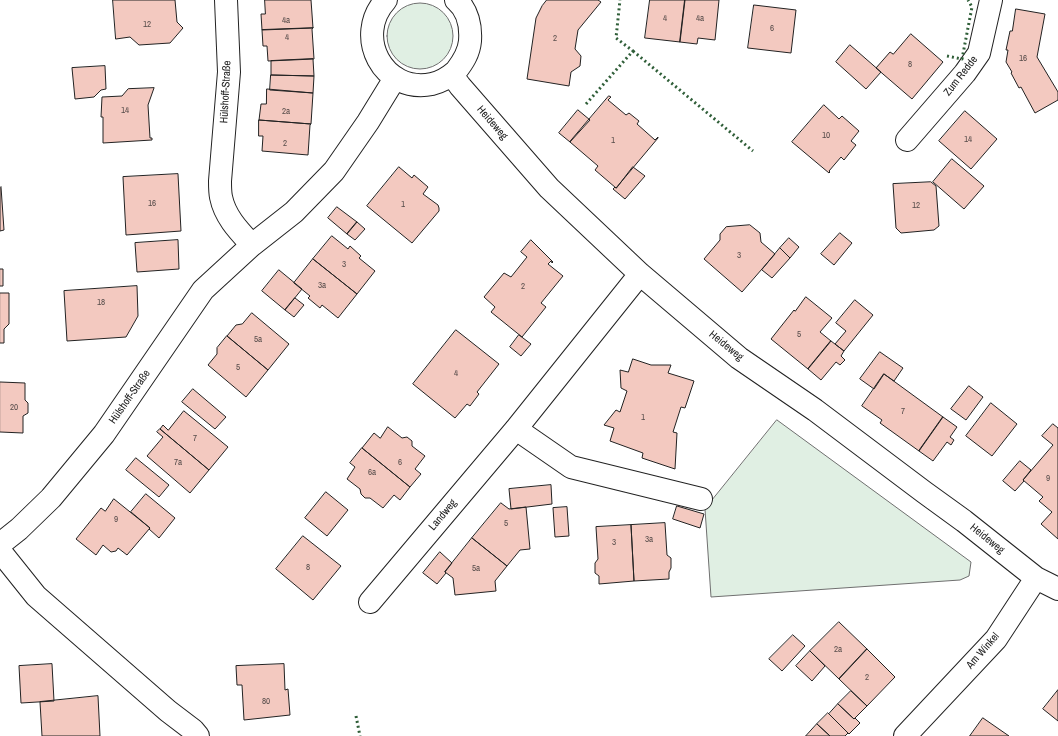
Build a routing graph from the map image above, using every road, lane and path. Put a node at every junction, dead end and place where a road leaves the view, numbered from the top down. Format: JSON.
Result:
{"nodes":[{"id":1,"x":226,"y":0,"type":"edge"},
{"id":2,"x":386,"y":0,"type":"edge"},
{"id":3,"x":991,"y":0,"type":"edge"},
{"id":4,"x":458,"y":1,"type":"edge"},
{"id":5,"x":452,"y":75,"type":"junction"},
{"id":6,"x":395,"y":78,"type":"junction"},
{"id":7,"x":907,"y":140,"type":"dead end"},
{"id":8,"x":252,"y":245,"type":"junction"},
{"id":9,"x":640,"y":274,"type":"junction"},
{"id":10,"x":516,"y":428,"type":"junction"},
{"id":11,"x":701,"y":499,"type":"dead end"},
{"id":12,"x":0,"y":544,"type":"edge"},
{"id":13,"x":0,"y":550,"type":"edge"},
{"id":14,"x":1036,"y":578,"type":"junction"},
{"id":15,"x":1058,"y":589,"type":"edge"},
{"id":16,"x":370,"y":602,"type":"dead end"},
{"id":17,"x":198,"y":736,"type":"edge"},
{"id":18,"x":905,"y":736,"type":"edge"}],
"edges":[{"from":1,"to":8,"type":"street","name":"Hülshoff-Straße"},
{"from":2,"to":6,"type":"street"},
{"from":3,"to":7,"type":"street","name":"Zum Redde"},
{"from":4,"to":5,"type":"street"},
{"from":5,"to":6,"type":"street"},
{"from":5,"to":9,"type":"street","name":"Heideweg"},
{"from":6,"to":8,"type":"street","name":"Hülshoff-Straße"},
{"from":8,"to":12,"type":"street","name":"Hülshoff-Straße"},
{"from":9,"to":10,"type":"street","name":"Landweg"},
{"from":9,"to":14,"type":"street","name":"Heideweg"},
{"from":10,"to":11,"type":"street"},
{"from":10,"to":16,"type":"street","name":"Landweg"},
{"from":13,"to":17,"type":"street"},
{"from":14,"to":15,"type":"street"},
{"from":14,"to":18,"type":"street","name":"Am Winkel"}]}
